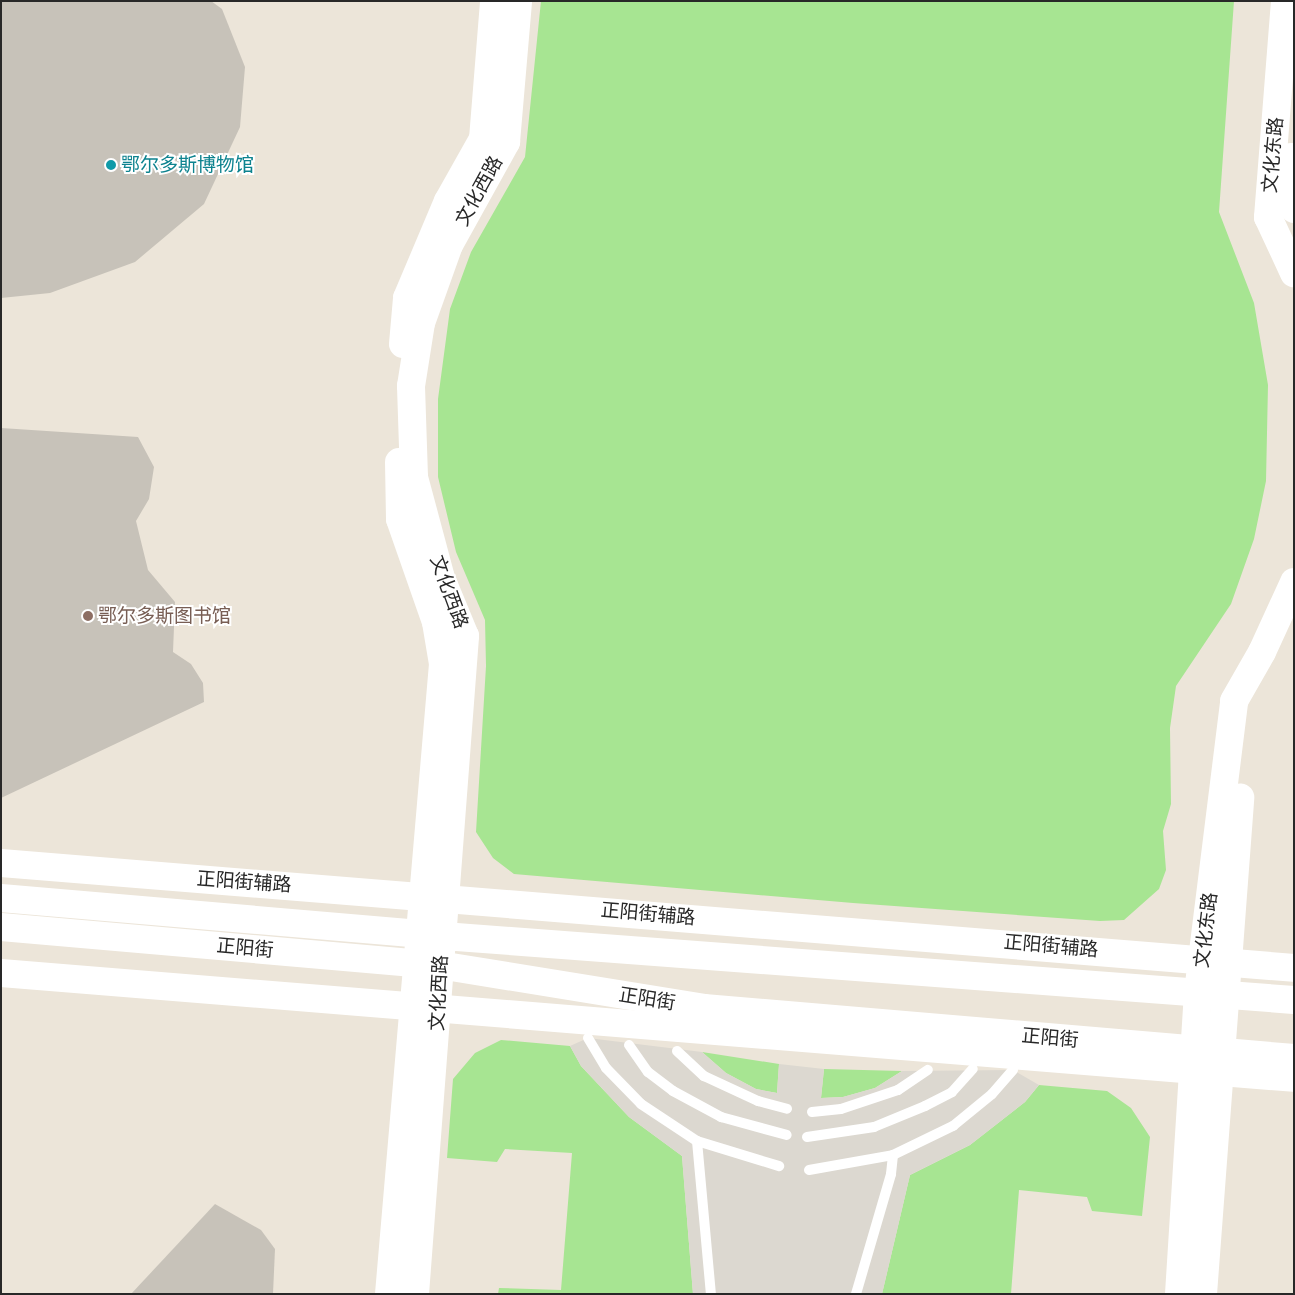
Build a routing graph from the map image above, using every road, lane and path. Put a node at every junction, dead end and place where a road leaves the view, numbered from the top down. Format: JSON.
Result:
{"nodes":[{"id":1,"x":494,"y":1,"type":"edge"},
{"id":2,"x":518,"y":1,"type":"edge"},
{"id":3,"x":1285,"y":1,"type":"edge"},
{"id":4,"x":1294,"y":128,"type":"edge"},
{"id":5,"x":1294,"y":210,"type":"edge"},
{"id":6,"x":1294,"y":273,"type":"edge"},
{"id":7,"x":1294,"y":582,"type":"edge"},
{"id":8,"x":1294,"y":617,"type":"edge"},
{"id":9,"x":1,"y":863,"type":"edge"},
{"id":10,"x":431,"y":897,"type":"junction"},
{"id":11,"x":1,"y":898,"type":"edge"},
{"id":12,"x":1,"y":927,"type":"edge"},
{"id":13,"x":432,"y":935,"type":"junction"},
{"id":14,"x":1214,"y":960,"type":"junction"},
{"id":15,"x":428,"y":963,"type":"junction"},
{"id":16,"x":1294,"y":968,"type":"edge"},
{"id":17,"x":1,"y":973,"type":"edge"},
{"id":18,"x":1210,"y":993,"type":"junction"},
{"id":19,"x":1294,"y":1000,"type":"edge"},
{"id":20,"x":426,"y":1007,"type":"junction"},
{"id":21,"x":588,"y":1038,"type":"dead end"},
{"id":22,"x":629,"y":1045,"type":"dead end"},
{"id":23,"x":677,"y":1051,"type":"dead end"},
{"id":24,"x":1294,"y":1058,"type":"edge"},
{"id":25,"x":1207,"y":1061,"type":"junction"},
{"id":26,"x":973,"y":1069,"type":"dead end"},
{"id":27,"x":928,"y":1070,"type":"dead end"},
{"id":28,"x":1013,"y":1070,"type":"dead end"},
{"id":29,"x":1294,"y":1078,"type":"edge"},
{"id":30,"x":787,"y":1108,"type":"dead end"},
{"id":31,"x":812,"y":1112,"type":"dead end"},
{"id":32,"x":786,"y":1135,"type":"dead end"},
{"id":33,"x":807,"y":1137,"type":"dead end"},
{"id":34,"x":697,"y":1141,"type":"junction"},
{"id":35,"x":893,"y":1155,"type":"junction"},
{"id":36,"x":779,"y":1166,"type":"dead end"},
{"id":37,"x":808,"y":1170,"type":"dead end"},
{"id":38,"x":389,"y":1294,"type":"edge"},
{"id":39,"x":415,"y":1294,"type":"edge"},
{"id":40,"x":711,"y":1294,"type":"edge"},
{"id":41,"x":856,"y":1294,"type":"edge"},
{"id":42,"x":1179,"y":1294,"type":"edge"},
{"id":43,"x":1203,"y":1294,"type":"edge"}],
"edges":[{"from":1,"to":10,"type":"street","name":"文化西路"},
{"from":2,"to":10,"type":"street","name":"文化西路"},
{"from":3,"to":6,"type":"street","name":"文化东路"},
{"from":4,"to":5,"type":"street","name":"文化东路"},
{"from":7,"to":14,"type":"street","name":"文化东路"},
{"from":8,"to":14,"type":"street","name":"文化东路"},
{"from":9,"to":10,"type":"street","name":"正阳街辅路"},
{"from":10,"to":13,"type":"street","name":"文化西路"},
{"from":10,"to":14,"type":"street","name":"正阳街辅路"},
{"from":11,"to":13,"type":"street"},
{"from":12,"to":15,"type":"street","name":"正阳街"},
{"from":13,"to":15,"type":"street","name":"文化西路"},
{"from":13,"to":18,"type":"street"},
{"from":14,"to":16,"type":"street","name":"正阳街辅路"},
{"from":14,"to":18,"type":"street","name":"文化东路"},
{"from":15,"to":20,"type":"street","name":"文化西路"},
{"from":15,"to":25,"type":"street","name":"正阳街"},
{"from":17,"to":20,"type":"street"},
{"from":18,"to":19,"type":"street"},
{"from":18,"to":25,"type":"street","name":"文化东路"},
{"from":20,"to":25,"type":"street"},
{"from":20,"to":38,"type":"street","name":"文化西路"},
{"from":20,"to":39,"type":"street","name":"文化西路"},
{"from":21,"to":34,"type":"lane"},
{"from":22,"to":32,"type":"lane"},
{"from":23,"to":30,"type":"lane"},
{"from":24,"to":25,"type":"street","name":"正阳街"},
{"from":25,"to":29,"type":"street"},
{"from":25,"to":42,"type":"street","name":"文化东路"},
{"from":25,"to":43,"type":"street","name":"文化东路"},
{"from":26,"to":33,"type":"lane"},
{"from":27,"to":31,"type":"lane"},
{"from":28,"to":35,"type":"lane"},
{"from":34,"to":36,"type":"lane"},
{"from":34,"to":40,"type":"lane"},
{"from":35,"to":37,"type":"lane"},
{"from":35,"to":41,"type":"lane"}]}
